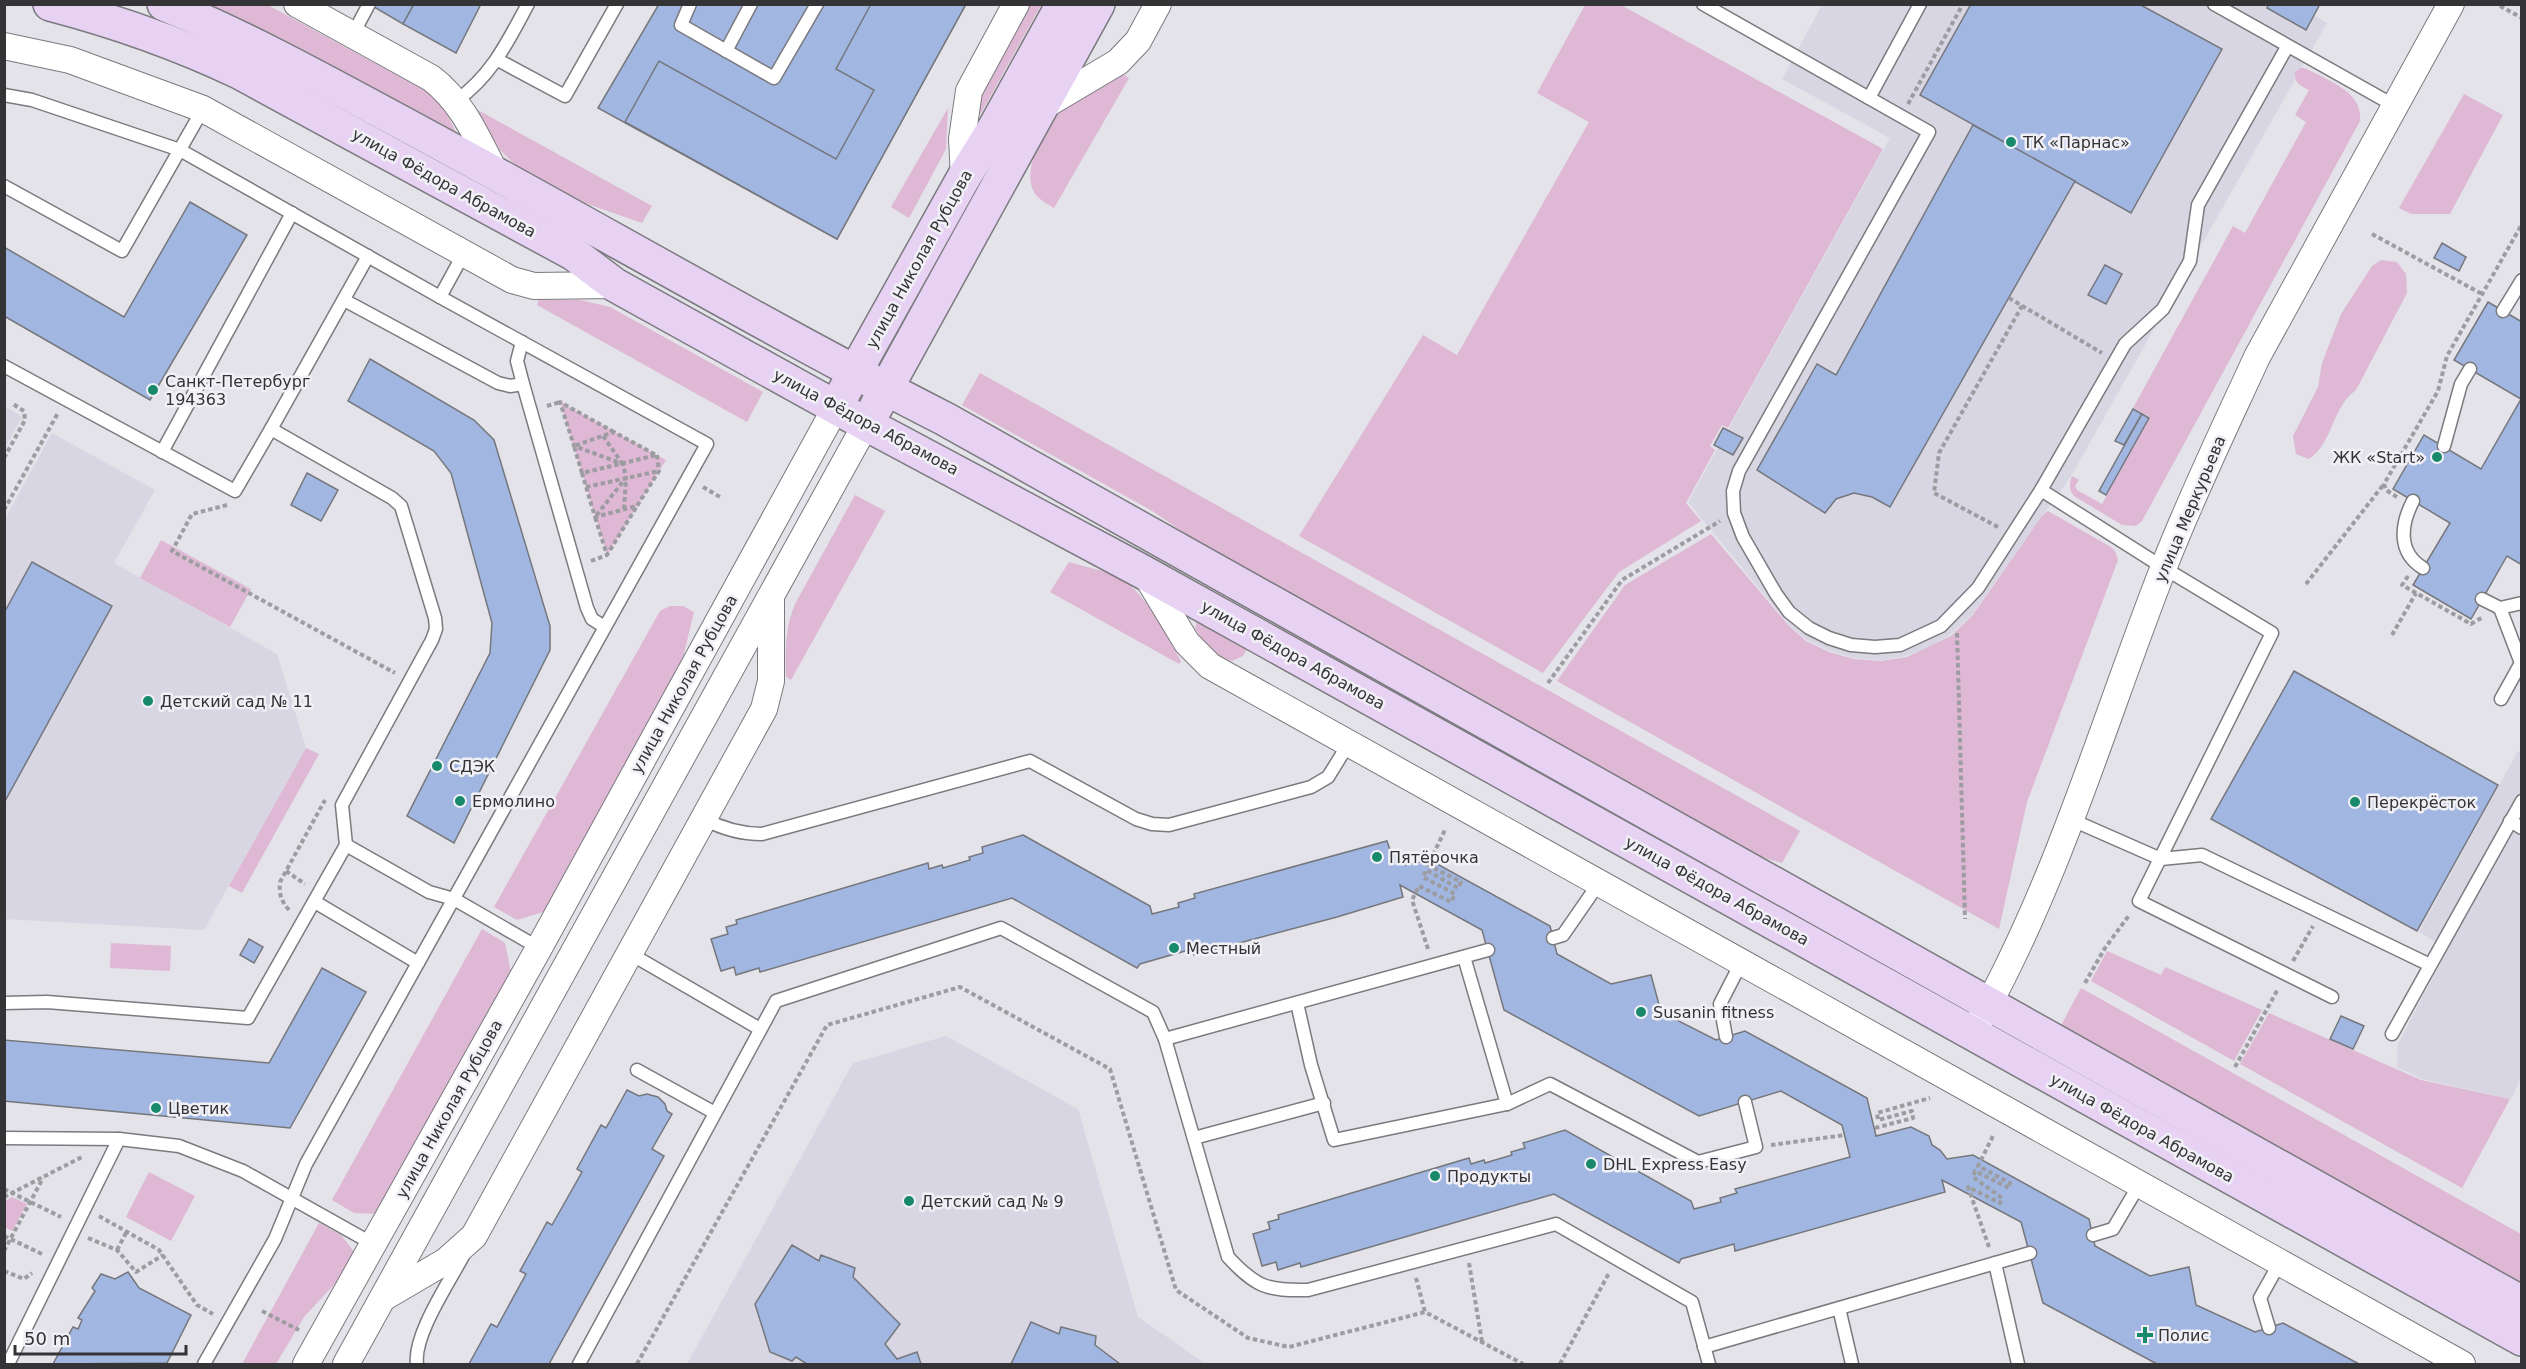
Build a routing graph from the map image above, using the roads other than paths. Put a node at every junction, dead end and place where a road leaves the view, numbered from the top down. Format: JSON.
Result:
{"nodes":[{"id":1,"x":50,"y":4,"type":"edge"},
{"id":2,"x":164,"y":4,"type":"edge"},
{"id":3,"x":297,"y":4,"type":"edge"},
{"id":4,"x":369,"y":4,"type":"edge"},
{"id":5,"x":528,"y":4,"type":"edge"},
{"id":6,"x":617,"y":4,"type":"edge"},
{"id":7,"x":690,"y":4,"type":"edge"},
{"id":8,"x":751,"y":4,"type":"edge"},
{"id":9,"x":817,"y":4,"type":"edge"},
{"id":10,"x":1016,"y":4,"type":"edge"},
{"id":11,"x":1064,"y":4,"type":"edge"},
{"id":12,"x":1098,"y":4,"type":"edge"},
{"id":13,"x":1158,"y":4,"type":"edge"},
{"id":14,"x":1703,"y":4,"type":"edge"},
{"id":15,"x":1920,"y":4,"type":"edge"},
{"id":16,"x":2214,"y":4,"type":"edge"},
{"id":17,"x":2451,"y":4,"type":"edge"},
{"id":18,"x":353,"y":34,"type":"junction"},
{"id":19,"x":4,"y":46,"type":"edge"},
{"id":20,"x":2287,"y":47,"type":"junction"},
{"id":21,"x":726,"y":51,"type":"junction"},
{"id":22,"x":498,"y":60,"type":"junction"},
{"id":23,"x":4,"y":95,"type":"edge"},
{"id":24,"x":1869,"y":98,"type":"junction"},
{"id":25,"x":456,"y":101,"type":"junction"},
{"id":26,"x":2395,"y":106,"type":"junction"},
{"id":27,"x":1042,"y":107,"type":"junction"},
{"id":28,"x":203,"y":109,"type":"junction"},
{"id":29,"x":180,"y":150,"type":"junction"},
{"id":30,"x":496,"y":174,"type":"junction"},
{"id":31,"x":964,"y":177,"type":"junction"},
{"id":32,"x":4,"y":186,"type":"edge"},
{"id":33,"x":292,"y":213,"type":"junction"},
{"id":34,"x":464,"y":253,"type":"junction"},
{"id":35,"x":368,"y":256,"type":"junction"},
{"id":36,"x":2522,"y":280,"type":"edge"},
{"id":37,"x":615,"y":285,"type":"junction"},
{"id":38,"x":440,"y":297,"type":"junction"},
{"id":39,"x":344,"y":300,"type":"junction"},
{"id":40,"x":2503,"y":311,"type":"dead end"},
{"id":41,"x":522,"y":342,"type":"junction"},
{"id":42,"x":4,"y":366,"type":"edge"},
{"id":43,"x":2470,"y":369,"type":"dead end"},
{"id":44,"x":855,"y":372,"type":"junction"},
{"id":45,"x":523,"y":384,"type":"junction"},
{"id":46,"x":886,"y":389,"type":"junction"},
{"id":47,"x":836,"y":407,"type":"junction"},
{"id":48,"x":866,"y":424,"type":"junction"},
{"id":49,"x":271,"y":429,"type":"junction"},
{"id":50,"x":2444,"y":446,"type":"dead end"},
{"id":51,"x":162,"y":452,"type":"junction"},
{"id":52,"x":2041,"y":490,"type":"junction"},
{"id":53,"x":2412,"y":503,"type":"road end"},
{"id":54,"x":2419,"y":566,"type":"road end"},
{"id":55,"x":2164,"y":568,"type":"junction"},
{"id":56,"x":1143,"y":572,"type":"junction"},
{"id":57,"x":771,"y":596,"type":"junction"},
{"id":58,"x":2482,"y":599,"type":"dead end"},
{"id":59,"x":2522,"y":603,"type":"edge"},
{"id":60,"x":2500,"y":608,"type":"junction"},
{"id":61,"x":603,"y":626,"type":"junction"},
{"id":62,"x":2501,"y":699,"type":"dead end"},
{"id":63,"x":1349,"y":743,"type":"junction"},
{"id":64,"x":2522,"y":801,"type":"edge"},
{"id":65,"x":704,"y":819,"type":"junction"},
{"id":66,"x":2070,"y":819,"type":"junction"},
{"id":67,"x":2510,"y":821,"type":"junction"},
{"id":68,"x":2522,"y":828,"type":"edge"},
{"id":69,"x":346,"y":845,"type":"junction"},
{"id":70,"x":2161,"y":859,"type":"junction"},
{"id":71,"x":1599,"y":883,"type":"junction"},
{"id":72,"x":454,"y":899,"type":"junction"},
{"id":73,"x":315,"y":902,"type":"junction"},
{"id":74,"x":1553,"y":938,"type":"dead end"},
{"id":75,"x":539,"y":948,"type":"junction"},
{"id":76,"x":1488,"y":950,"type":"dead end"},
{"id":77,"x":629,"y":953,"type":"junction"},
{"id":78,"x":1464,"y":957,"type":"junction"},
{"id":79,"x":418,"y":963,"type":"junction"},
{"id":80,"x":1741,"y":963,"type":"junction"},
{"id":81,"x":2430,"y":965,"type":"junction"},
{"id":82,"x":2332,"y":997,"type":"dead end"},
{"id":83,"x":4,"y":1003,"type":"edge"},
{"id":84,"x":1297,"y":1003,"type":"junction"},
{"id":85,"x":1980,"y":1019,"type":"junction"},
{"id":86,"x":760,"y":1029,"type":"junction"},
{"id":87,"x":2392,"y":1034,"type":"dead end"},
{"id":88,"x":1726,"y":1037,"type":"dead end"},
{"id":89,"x":1165,"y":1039,"type":"junction"},
{"id":90,"x":637,"y":1070,"type":"dead end"},
{"id":91,"x":1745,"y":1102,"type":"dead end"},
{"id":92,"x":1324,"y":1103,"type":"junction"},
{"id":93,"x":1507,"y":1104,"type":"junction"},
{"id":94,"x":715,"y":1113,"type":"junction"},
{"id":95,"x":4,"y":1138,"type":"edge"},
{"id":96,"x":119,"y":1138,"type":"junction"},
{"id":97,"x":1194,"y":1138,"type":"junction"},
{"id":98,"x":2139,"y":1185,"type":"junction"},
{"id":99,"x":292,"y":1198,"type":"junction"},
{"id":100,"x":2093,"y":1235,"type":"dead end"},
{"id":101,"x":474,"y":1236,"type":"junction"},
{"id":102,"x":373,"y":1244,"type":"junction"},
{"id":103,"x":2030,"y":1253,"type":"dead end"},
{"id":104,"x":1995,"y":1263,"type":"junction"},
{"id":105,"x":2279,"y":1264,"type":"junction"},
{"id":106,"x":383,"y":1298,"type":"junction"},
{"id":107,"x":2522,"y":1303,"type":"edge"},
{"id":108,"x":1839,"y":1308,"type":"junction"},
{"id":109,"x":2269,"y":1328,"type":"dead end"},
{"id":110,"x":2522,"y":1340,"type":"edge"},
{"id":111,"x":1704,"y":1347,"type":"junction"},
{"id":112,"x":8,"y":1365,"type":"edge"},
{"id":113,"x":204,"y":1365,"type":"edge"},
{"id":114,"x":306,"y":1365,"type":"edge"},
{"id":115,"x":346,"y":1365,"type":"edge"},
{"id":116,"x":417,"y":1365,"type":"edge"},
{"id":117,"x":579,"y":1365,"type":"edge"},
{"id":118,"x":1709,"y":1365,"type":"edge"},
{"id":119,"x":1852,"y":1365,"type":"edge"},
{"id":120,"x":2018,"y":1365,"type":"edge"},
{"id":121,"x":2462,"y":1365,"type":"edge"}],
"edges":[{"from":1,"to":37,"type":"street","name":"улица Фёдора Абрамова"},
{"from":2,"to":30,"type":"street","name":"улица Фёдора Абрамова"},
{"from":3,"to":18,"type":"street"},
{"from":4,"to":18,"type":"lane"},
{"from":5,"to":22,"type":"lane"},
{"from":6,"to":22,"type":"lane"},
{"from":7,"to":21,"type":"lane"},
{"from":8,"to":21,"type":"lane"},
{"from":9,"to":21,"type":"lane"},
{"from":10,"to":31,"type":"street"},
{"from":11,"to":31,"type":"street","name":"улица Николая Рубцова"},
{"from":12,"to":27,"type":"street","name":"улица Николая Рубцова"},
{"from":13,"to":27,"type":"street"},
{"from":14,"to":24,"type":"lane"},
{"from":15,"to":24,"type":"lane"},
{"from":16,"to":20,"type":"lane"},
{"from":17,"to":26,"type":"street","name":"улица Меркурьева"},
{"from":18,"to":25,"type":"street"},
{"from":19,"to":28,"type":"street"},
{"from":20,"to":26,"type":"lane"},
{"from":20,"to":52,"type":"lane"},
{"from":22,"to":25,"type":"lane"},
{"from":23,"to":29,"type":"lane"},
{"from":24,"to":52,"type":"lane"},
{"from":25,"to":30,"type":"street"},
{"from":26,"to":55,"type":"street","name":"улица Меркурьева"},
{"from":27,"to":46,"type":"street","name":"улица Николая Рубцова"},
{"from":28,"to":29,"type":"lane"},
{"from":28,"to":34,"type":"street"},
{"from":29,"to":32,"type":"lane"},
{"from":29,"to":33,"type":"lane"},
{"from":30,"to":44,"type":"street","name":"улица Фёдора Абрамова"},
{"from":31,"to":44,"type":"street","name":"улица Николая Рубцова"},
{"from":33,"to":35,"type":"lane"},
{"from":33,"to":51,"type":"lane"},
{"from":34,"to":37,"type":"street"},
{"from":34,"to":38,"type":"lane"},
{"from":35,"to":38,"type":"lane"},
{"from":35,"to":39,"type":"lane"},
{"from":36,"to":40,"type":"lane"},
{"from":37,"to":47,"type":"street","name":"улица Фёдора Абрамова"},
{"from":38,"to":41,"type":"lane"},
{"from":39,"to":45,"type":"lane"},
{"from":39,"to":49,"type":"lane"},
{"from":41,"to":45,"type":"lane"},
{"from":41,"to":61,"type":"lane"},
{"from":42,"to":51,"type":"lane"},
{"from":43,"to":50,"type":"lane"},
{"from":44,"to":46,"type":"street","name":"улица Фёдора Абрамова"},
{"from":44,"to":47,"type":"street","name":"улица Николая Рубцова"},
{"from":45,"to":61,"type":"lane"},
{"from":46,"to":48,"type":"street","name":"улица Николая Рубцова"},
{"from":46,"to":85,"type":"street","name":"улица Фёдора Абрамова"},
{"from":47,"to":48,"type":"street","name":"улица Фёдора Абрамова"},
{"from":47,"to":75,"type":"street","name":"улица Николая Рубцова"},
{"from":48,"to":56,"type":"street","name":"улица Фёдора Абрамова"},
{"from":48,"to":57,"type":"street","name":"улица Николая Рубцова"},
{"from":49,"to":51,"type":"lane"},
{"from":49,"to":69,"type":"lane"},
{"from":52,"to":55,"type":"lane"},
{"from":53,"to":54,"type":"lane"},
{"from":55,"to":66,"type":"street","name":"улица Меркурьева"},
{"from":55,"to":70,"type":"lane"},
{"from":56,"to":63,"type":"street"},
{"from":56,"to":85,"type":"street","name":"улица Фёдора Абрамова"},
{"from":57,"to":65,"type":"street"},
{"from":57,"to":106,"type":"street","name":"улица Николая Рубцова"},
{"from":58,"to":60,"type":"lane"},
{"from":59,"to":60,"type":"lane"},
{"from":60,"to":62,"type":"lane"},
{"from":61,"to":72,"type":"lane"},
{"from":63,"to":65,"type":"lane"},
{"from":63,"to":71,"type":"street"},
{"from":64,"to":67,"type":"lane"},
{"from":65,"to":77,"type":"street"},
{"from":66,"to":70,"type":"lane"},
{"from":66,"to":85,"type":"street","name":"улица Меркурьева"},
{"from":67,"to":68,"type":"lane"},
{"from":67,"to":81,"type":"lane"},
{"from":69,"to":72,"type":"lane"},
{"from":69,"to":73,"type":"lane"},
{"from":70,"to":81,"type":"lane"},
{"from":70,"to":82,"type":"lane"},
{"from":71,"to":74,"type":"lane"},
{"from":71,"to":80,"type":"street"},
{"from":72,"to":75,"type":"lane"},
{"from":72,"to":79,"type":"lane"},
{"from":73,"to":79,"type":"lane"},
{"from":73,"to":83,"type":"lane"},
{"from":75,"to":102,"type":"street","name":"улица Николая Рубцова"},
{"from":76,"to":78,"type":"lane"},
{"from":77,"to":86,"type":"lane"},
{"from":77,"to":101,"type":"street"},
{"from":78,"to":84,"type":"lane"},
{"from":78,"to":93,"type":"lane"},
{"from":79,"to":99,"type":"lane"},
{"from":80,"to":88,"type":"lane"},
{"from":80,"to":98,"type":"street"},
{"from":81,"to":87,"type":"lane"},
{"from":84,"to":89,"type":"lane"},
{"from":84,"to":92,"type":"lane"},
{"from":85,"to":107,"type":"street","name":"улица Фёдора Абрамова"},
{"from":85,"to":110,"type":"street","name":"улица Фёдора Абрамова"},
{"from":86,"to":89,"type":"lane"},
{"from":86,"to":94,"type":"lane"},
{"from":89,"to":97,"type":"lane"},
{"from":90,"to":94,"type":"lane"},
{"from":91,"to":93,"type":"lane"},
{"from":92,"to":93,"type":"lane"},
{"from":92,"to":97,"type":"lane"},
{"from":94,"to":117,"type":"lane"},
{"from":95,"to":96,"type":"lane"},
{"from":96,"to":99,"type":"lane"},
{"from":96,"to":112,"type":"lane"},
{"from":97,"to":111,"type":"lane"},
{"from":98,"to":100,"type":"lane"},
{"from":98,"to":105,"type":"street"},
{"from":99,"to":102,"type":"lane"},
{"from":99,"to":113,"type":"lane"},
{"from":101,"to":106,"type":"street"},
{"from":101,"to":116,"type":"lane"},
{"from":102,"to":114,"type":"street","name":"улица Николая Рубцова"},
{"from":103,"to":104,"type":"lane"},
{"from":104,"to":108,"type":"lane"},
{"from":104,"to":120,"type":"lane"},
{"from":105,"to":109,"type":"lane"},
{"from":105,"to":121,"type":"street"},
{"from":106,"to":115,"type":"street","name":"улица Николая Рубцова"},
{"from":108,"to":111,"type":"lane"},
{"from":108,"to":119,"type":"lane"},
{"from":111,"to":118,"type":"lane"}]}
